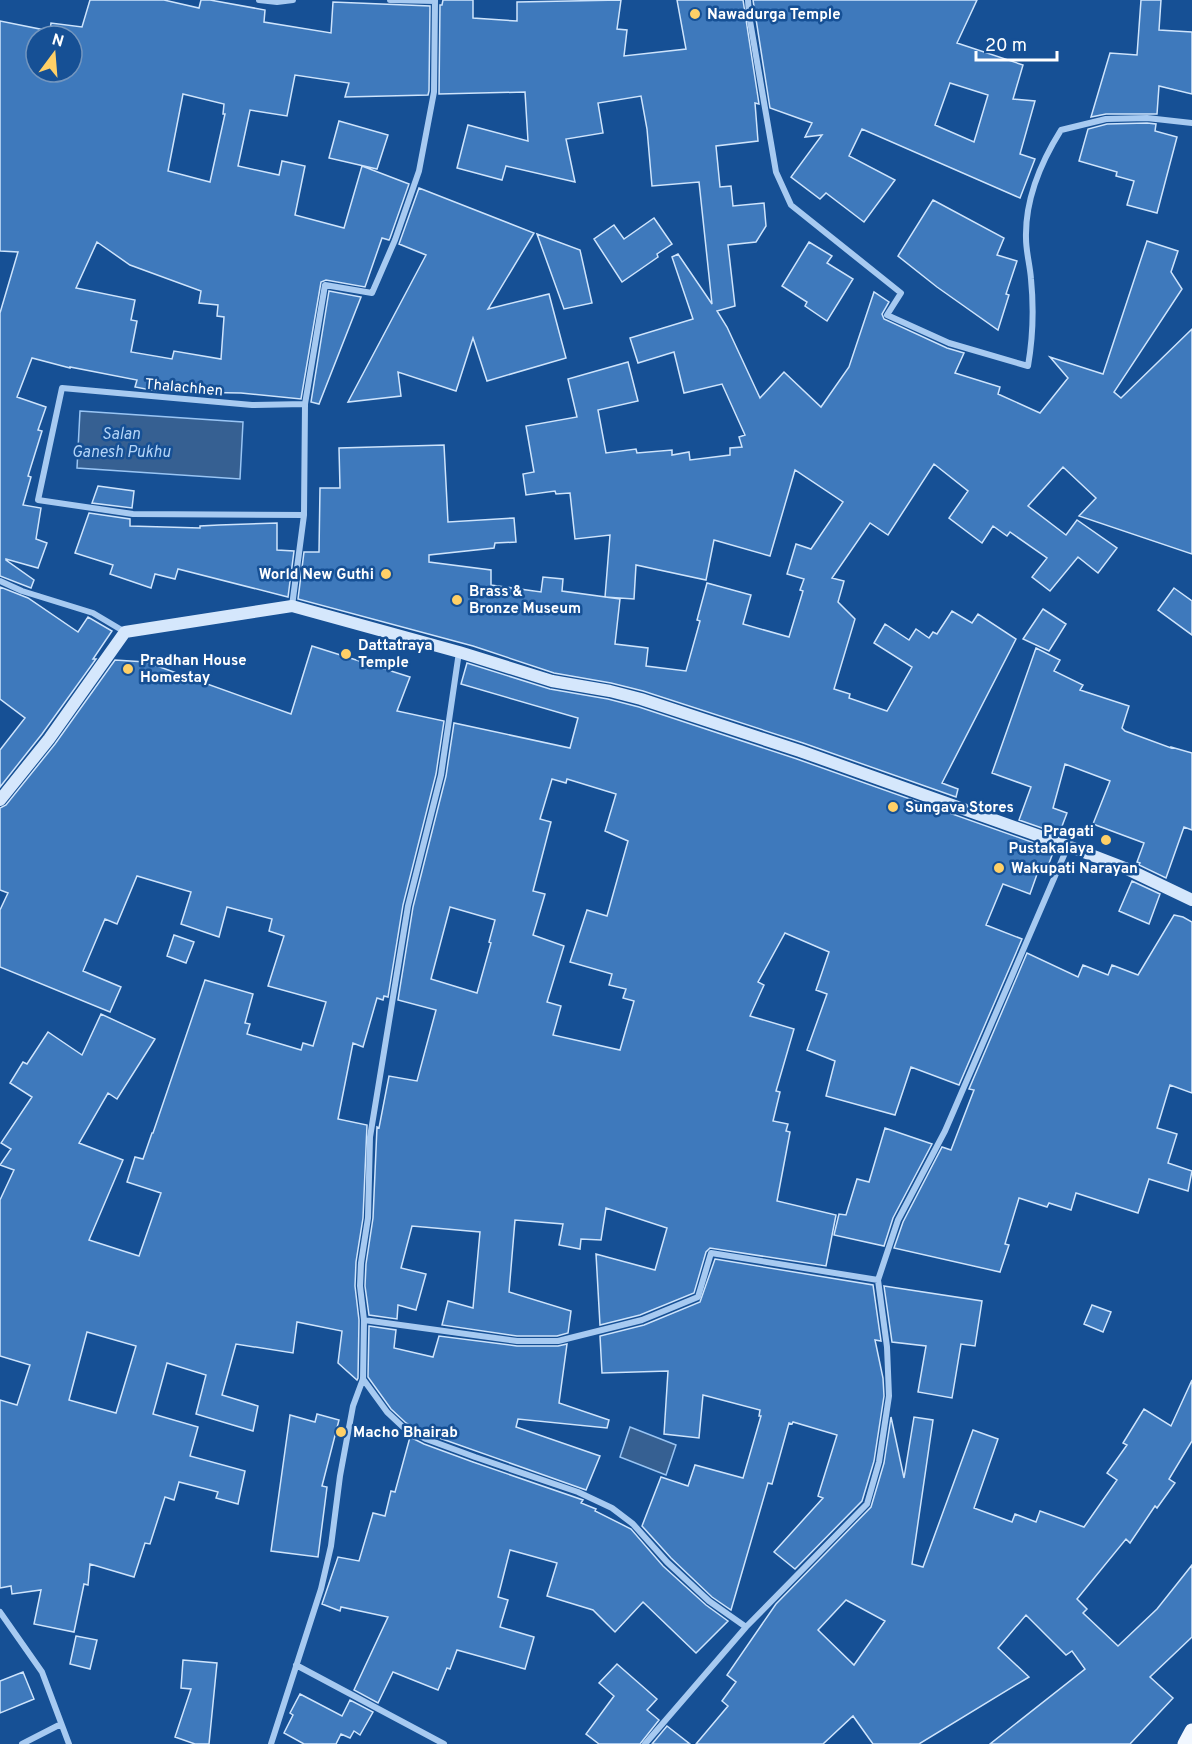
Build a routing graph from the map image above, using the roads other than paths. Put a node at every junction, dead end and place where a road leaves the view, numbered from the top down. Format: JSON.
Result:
{"nodes":[{"id":1,"x":259,"y":0,"type":"edge"},
{"id":2,"x":293,"y":0,"type":"edge"},
{"id":3,"x":390,"y":0,"type":"edge"},
{"id":4,"x":748,"y":0,"type":"edge"},
{"id":5,"x":435,"y":1,"type":"edge"},
{"id":6,"x":1192,"y":123,"type":"edge"},
{"id":7,"x":305,"y":404,"type":"junction"},
{"id":8,"x":304,"y":515,"type":"junction"},
{"id":9,"x":0,"y":582,"type":"edge"},
{"id":10,"x":292,"y":606,"type":"junction"},
{"id":11,"x":125,"y":632,"type":"junction"},
{"id":12,"x":459,"y":652,"type":"junction"},
{"id":13,"x":0,"y":800,"type":"edge"},
{"id":14,"x":1068,"y":846,"type":"junction"},
{"id":15,"x":1192,"y":900,"type":"edge"},
{"id":16,"x":878,"y":1280,"type":"junction"},
{"id":17,"x":364,"y":1320,"type":"junction"},
{"id":18,"x":363,"y":1379,"type":"junction"},
{"id":19,"x":0,"y":1612,"type":"edge"},
{"id":20,"x":746,"y":1627,"type":"junction"},
{"id":21,"x":296,"y":1665,"type":"junction"},
{"id":22,"x":62,"y":1724,"type":"junction"},
{"id":23,"x":1192,"y":1731,"type":"edge"},
{"id":24,"x":22,"y":1744,"type":"edge"},
{"id":25,"x":69,"y":1744,"type":"edge"},
{"id":26,"x":271,"y":1744,"type":"edge"},
{"id":27,"x":444,"y":1744,"type":"edge"},
{"id":28,"x":645,"y":1744,"type":"edge"},
{"id":29,"x":1185,"y":1744,"type":"edge"}],
"edges":[{"from":1,"to":2,"type":"street"},
{"from":3,"to":5,"type":"street"},
{"from":4,"to":6,"type":"street"},
{"from":5,"to":7,"type":"street"},
{"from":7,"to":8,"type":"street"},
{"from":7,"to":8,"type":"street","name":"Thalachhen"},
{"from":8,"to":10,"type":"street"},
{"from":9,"to":11,"type":"street"},
{"from":10,"to":11,"type":"main road"},
{"from":10,"to":12,"type":"main road"},
{"from":11,"to":13,"type":"main road"},
{"from":12,"to":14,"type":"main road"},
{"from":12,"to":17,"type":"street"},
{"from":14,"to":15,"type":"main road"},
{"from":14,"to":16,"type":"street"},
{"from":16,"to":17,"type":"street"},
{"from":16,"to":20,"type":"street"},
{"from":17,"to":18,"type":"street"},
{"from":18,"to":20,"type":"street"},
{"from":18,"to":21,"type":"street"},
{"from":19,"to":22,"type":"street"},
{"from":20,"to":28,"type":"street"},
{"from":21,"to":26,"type":"street"},
{"from":21,"to":27,"type":"street"},
{"from":22,"to":24,"type":"street"},
{"from":22,"to":25,"type":"street"},
{"from":23,"to":29,"type":"main road"}]}
